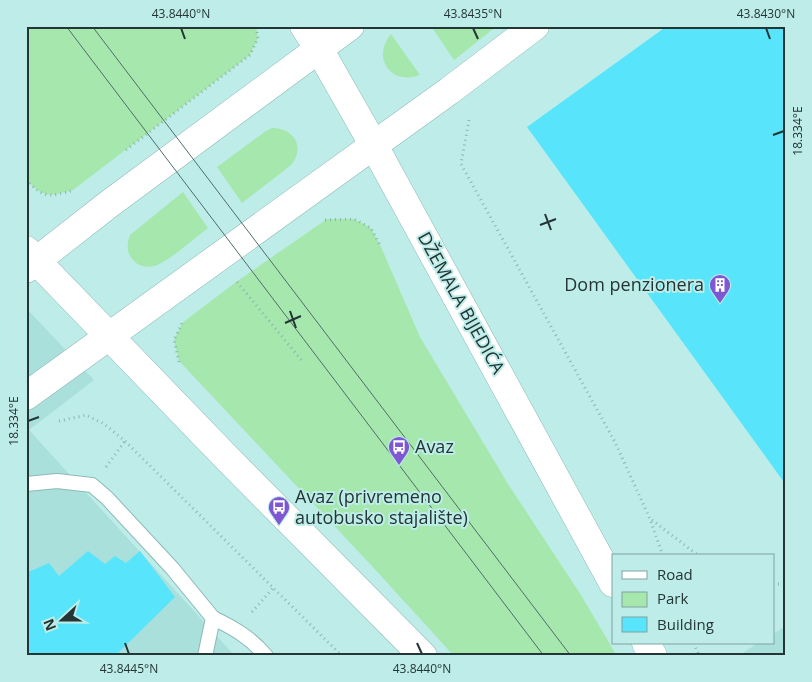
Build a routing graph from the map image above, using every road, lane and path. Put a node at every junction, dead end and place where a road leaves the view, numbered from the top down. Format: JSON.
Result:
{"nodes":[{"id":1,"x":256,"y":26,"type":"edge"},
{"id":2,"x":304,"y":26,"type":"edge"},
{"id":3,"x":350,"y":26,"type":"edge"},
{"id":4,"x":535,"y":26,"type":"edge"},
{"id":5,"x":319,"y":49,"type":"junction"},
{"id":6,"x":469,"y":120,"type":"dead end"},
{"id":7,"x":373,"y":144,"type":"junction"},
{"id":8,"x":125,"y":151,"type":"dead end"},
{"id":9,"x":26,"y":179,"type":"edge"},
{"id":10,"x":81,"y":185,"type":"dead end"},
{"id":11,"x":318,"y":225,"type":"dead end"},
{"id":12,"x":381,"y":247,"type":"dead end"},
{"id":13,"x":29,"y":260,"type":"edge"},
{"id":14,"x":244,"y":276,"type":"dead end"},
{"id":15,"x":190,"y":317,"type":"dead end"},
{"id":16,"x":110,"y":337,"type":"junction"},
{"id":17,"x":303,"y":362,"type":"dead end"},
{"id":18,"x":184,"y":367,"type":"dead end"},
{"id":19,"x":26,"y":396,"type":"edge"},
{"id":20,"x":59,"y":421,"type":"dead end"},
{"id":21,"x":125,"y":441,"type":"junction"},
{"id":22,"x":26,"y":484,"type":"edge"},
{"id":23,"x":92,"y":485,"type":"junction"},
{"id":24,"x":650,"y":519,"type":"junction"},
{"id":25,"x":662,"y":554,"type":"edge"},
{"id":26,"x":696,"y":554,"type":"edge"},
{"id":27,"x":612,"y":580,"type":"edge"},
{"id":28,"x":273,"y":588,"type":"junction"},
{"id":29,"x":213,"y":618,"type":"junction"},
{"id":30,"x":236,"y":629,"type":"junction"},
{"id":31,"x":647,"y":644,"type":"edge"},
{"id":32,"x":694,"y":644,"type":"edge"},
{"id":33,"x":205,"y":656,"type":"edge"},
{"id":34,"x":266,"y":656,"type":"edge"},
{"id":35,"x":342,"y":656,"type":"edge"},
{"id":36,"x":423,"y":656,"type":"edge"},
{"id":37,"x":653,"y":656,"type":"edge"},
{"id":38,"x":699,"y":656,"type":"edge"}],
"edges":[{"from":1,"to":8,"type":"path"},
{"from":2,"to":5,"type":"main road","name":"DŽEMALA BIJEDIĆA"},
{"from":3,"to":5,"type":"main road"},
{"from":4,"to":7,"type":"main road"},
{"from":5,"to":7,"type":"main road","name":"DŽEMALA BIJEDIĆA"},
{"from":5,"to":13,"type":"main road"},
{"from":6,"to":24,"type":"path"},
{"from":7,"to":16,"type":"main road"},
{"from":7,"to":27,"type":"main road","name":"DŽEMALA BIJEDIĆA"},
{"from":9,"to":10,"type":"path"},
{"from":11,"to":12,"type":"path"},
{"from":13,"to":16,"type":"main road"},
{"from":14,"to":17,"type":"path"},
{"from":15,"to":18,"type":"path"},
{"from":16,"to":19,"type":"main road"},
{"from":16,"to":36,"type":"main road"},
{"from":20,"to":21,"type":"path"},
{"from":21,"to":23,"type":"path"},
{"from":21,"to":28,"type":"path"},
{"from":22,"to":23,"type":"lane"},
{"from":23,"to":29,"type":"lane"},
{"from":24,"to":25,"type":"path"},
{"from":24,"to":26,"type":"path"},
{"from":28,"to":30,"type":"path"},
{"from":28,"to":35,"type":"path"},
{"from":29,"to":30,"type":"lane"},
{"from":29,"to":33,"type":"lane"},
{"from":30,"to":34,"type":"lane"},
{"from":31,"to":37,"type":"main road"},
{"from":32,"to":38,"type":"path"}]}
